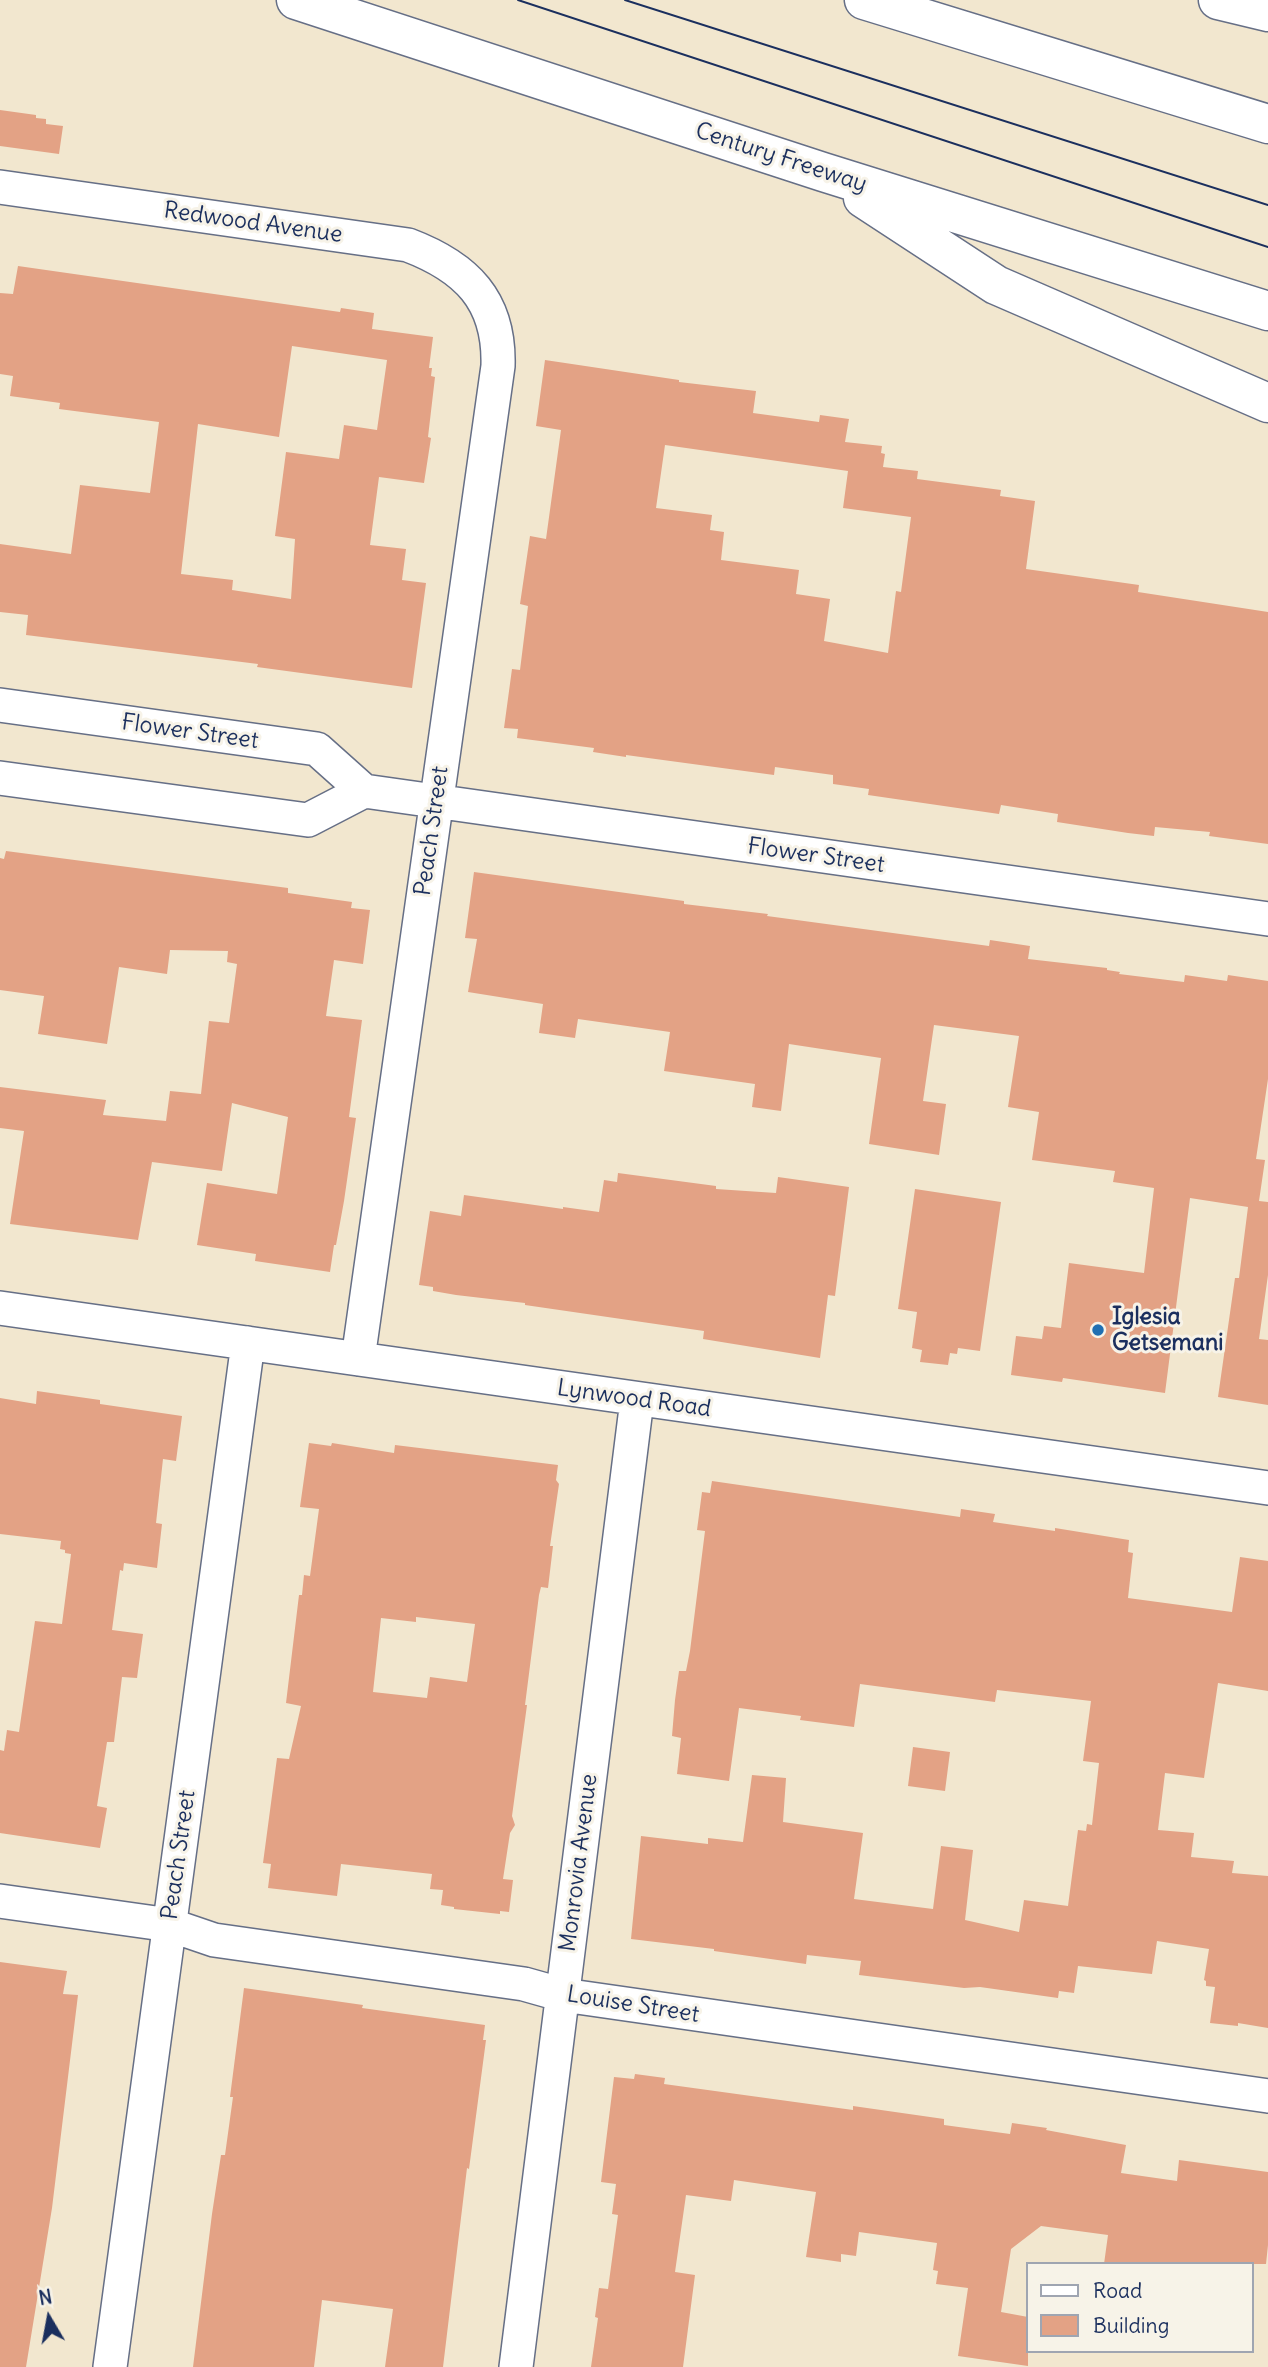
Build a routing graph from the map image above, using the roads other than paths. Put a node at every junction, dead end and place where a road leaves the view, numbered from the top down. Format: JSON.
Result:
{"nodes":[{"id":1,"x":296,"y":0,"type":"edge"},
{"id":2,"x":864,"y":0,"type":"edge"},
{"id":3,"x":1218,"y":0,"type":"edge"},
{"id":4,"x":1268,"y":12,"type":"edge"},
{"id":5,"x":1268,"y":124,"type":"edge"},
{"id":6,"x":823,"y":173,"type":"junction"},
{"id":7,"x":0,"y":187,"type":"edge"},
{"id":8,"x":486,"y":303,"type":"joint"},
{"id":9,"x":1268,"y":312,"type":"edge"},
{"id":10,"x":1268,"y":403,"type":"edge"},
{"id":11,"x":0,"y":705,"type":"edge"},
{"id":12,"x":0,"y":778,"type":"edge"},
{"id":13,"x":364,"y":791,"type":"junction"},
{"id":14,"x":436,"y":802,"type":"junction"},
{"id":15,"x":1268,"y":919,"type":"edge"},
{"id":16,"x":0,"y":1308,"type":"edge"},
{"id":17,"x":248,"y":1343,"type":"junction"},
{"id":18,"x":358,"y":1359,"type":"junction"},
{"id":19,"x":637,"y":1400,"type":"junction"},
{"id":20,"x":1268,"y":1488,"type":"edge"},
{"id":21,"x":0,"y":1901,"type":"edge"},
{"id":22,"x":170,"y":1925,"type":"junction"},
{"id":23,"x":563,"y":1995,"type":"junction"},
{"id":24,"x":1268,"y":2096,"type":"edge"},
{"id":25,"x":110,"y":2367,"type":"edge"},
{"id":26,"x":516,"y":2367,"type":"edge"}],
"edges":[{"from":1,"to":6,"type":"highway","name":"Century Freeway"},
{"from":2,"to":5,"type":"highway"},
{"from":3,"to":4,"type":"highway"},
{"from":6,"to":9,"type":"highway","name":"Century Freeway"},
{"from":6,"to":10,"type":"highway"},
{"from":7,"to":8,"type":"street","name":"Redwood Avenue"},
{"from":8,"to":14,"type":"street","name":"Peach Street"},
{"from":11,"to":13,"type":"street","name":"Flower Street"},
{"from":12,"to":13,"type":"street"},
{"from":13,"to":14,"type":"street","name":"Flower Street"},
{"from":14,"to":15,"type":"street","name":"Flower Street"},
{"from":14,"to":18,"type":"street","name":"Peach Street"},
{"from":16,"to":17,"type":"street","name":"Lynwood Road"},
{"from":17,"to":18,"type":"street","name":"Lynwood Road"},
{"from":17,"to":22,"type":"street","name":"Peach Street"},
{"from":18,"to":19,"type":"street","name":"Lynwood Road"},
{"from":19,"to":20,"type":"street","name":"Lynwood Road"},
{"from":19,"to":23,"type":"street","name":"Monrovia Avenue"},
{"from":21,"to":22,"type":"street","name":"Louise Street"},
{"from":22,"to":23,"type":"street","name":"Louise Street"},
{"from":22,"to":25,"type":"street","name":"Peach Street"},
{"from":23,"to":24,"type":"street","name":"Louise Street"},
{"from":23,"to":26,"type":"street","name":"Monrovia Avenue"}]}
